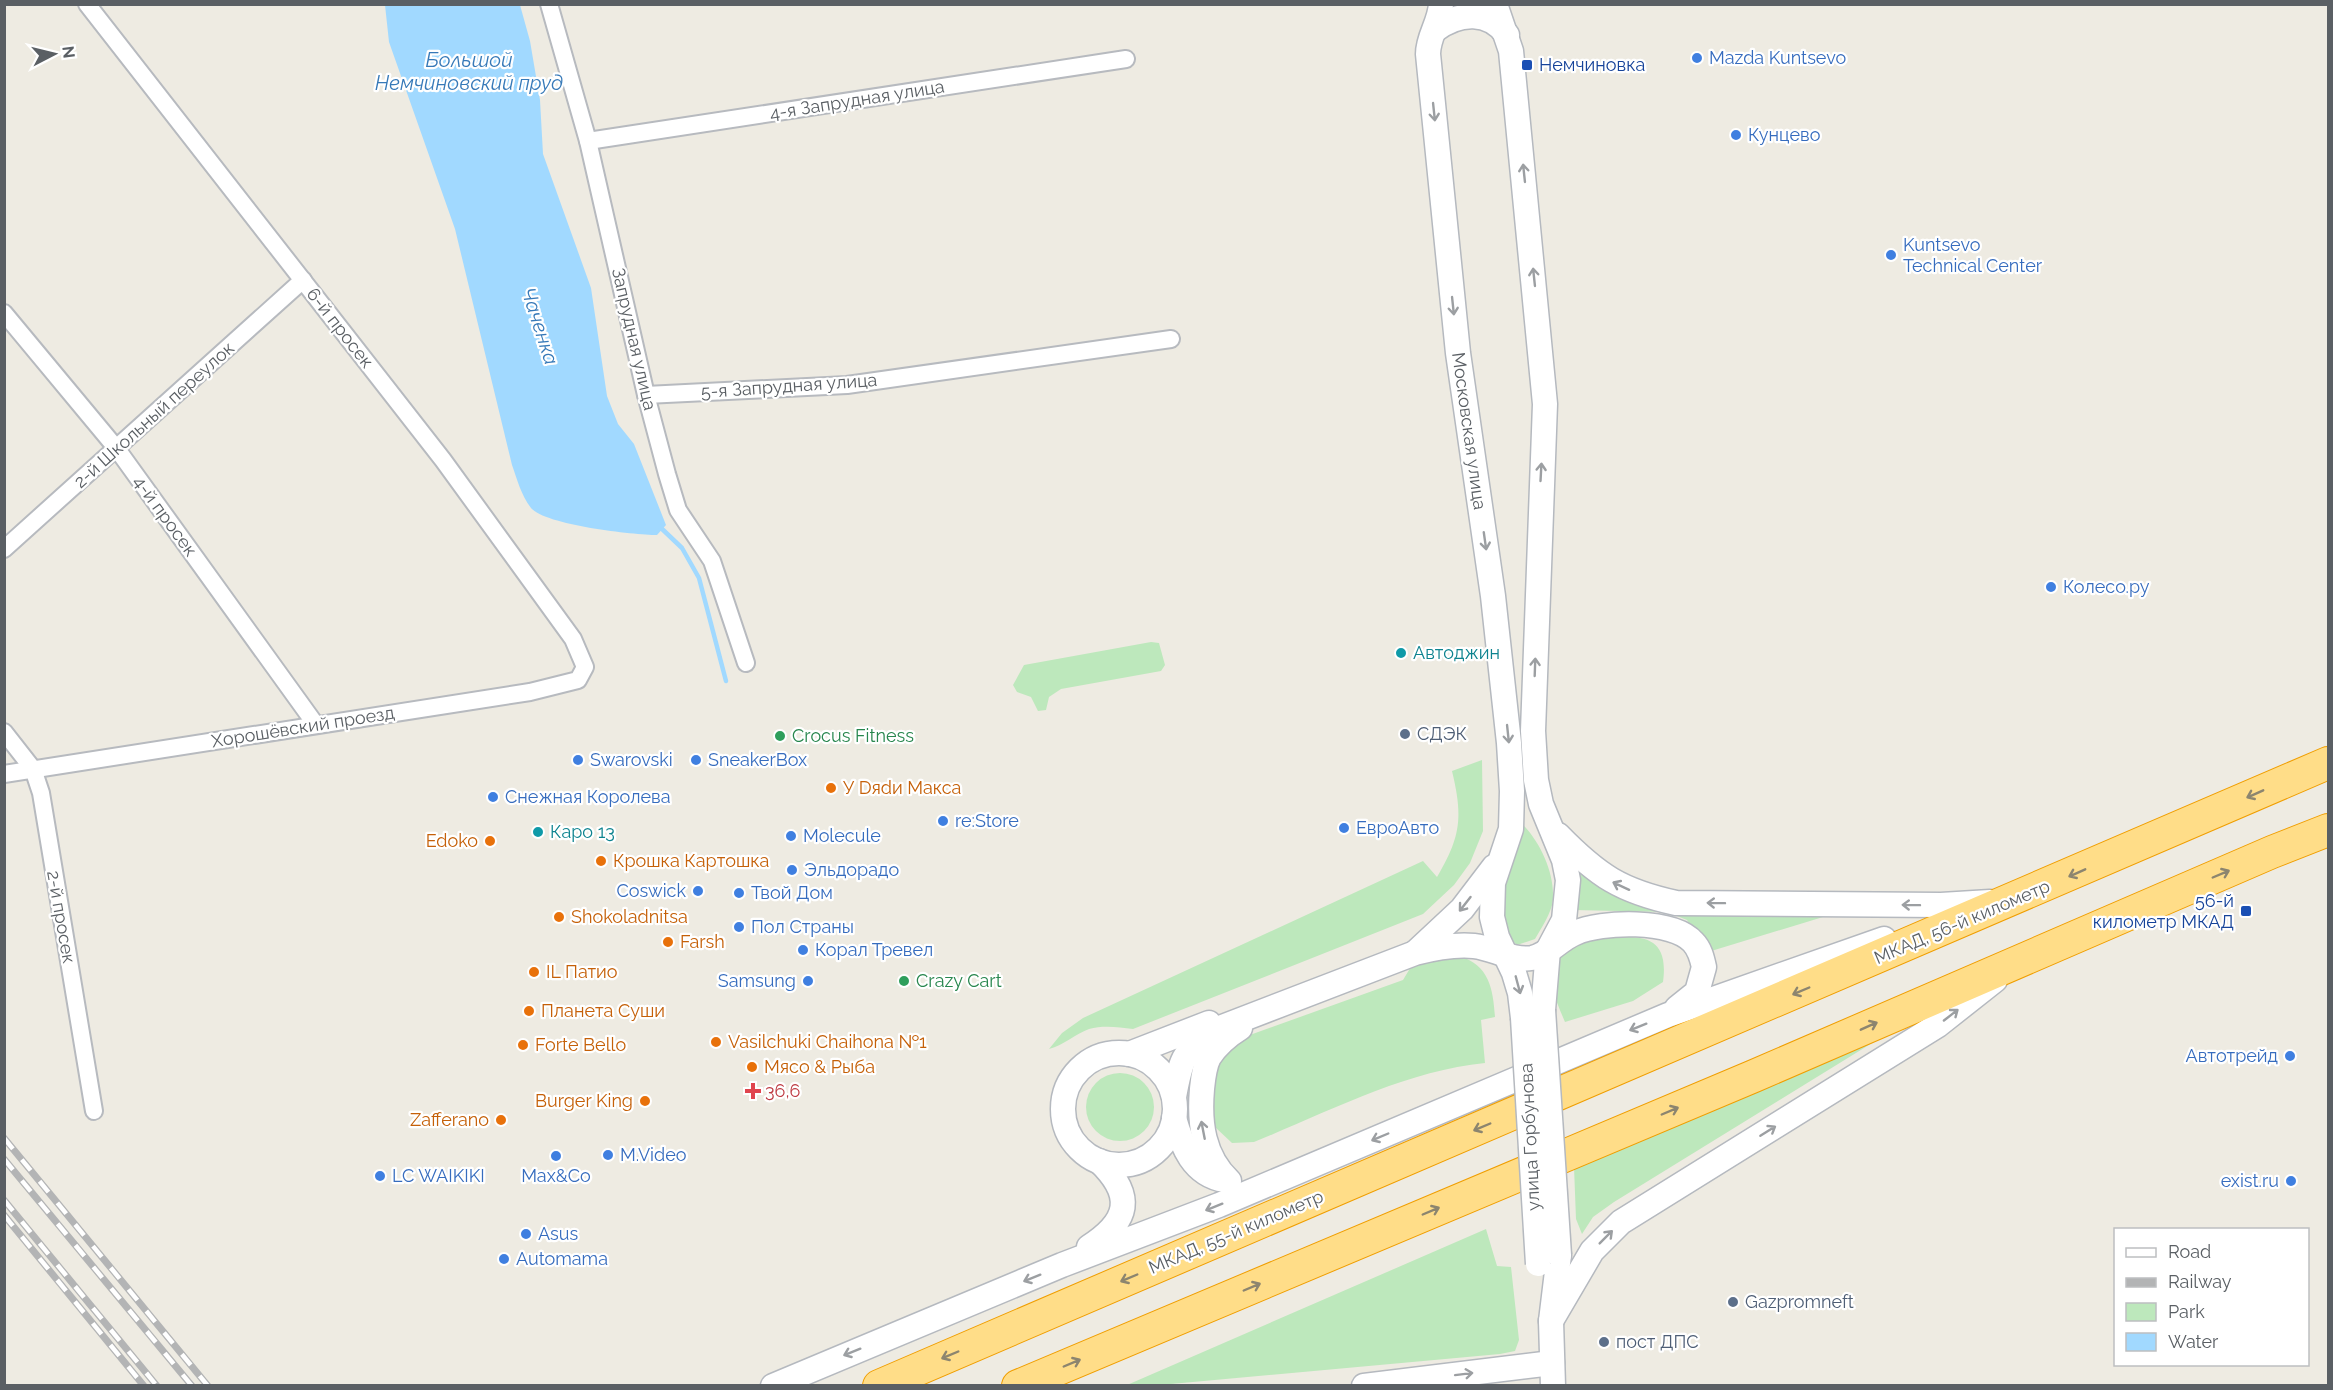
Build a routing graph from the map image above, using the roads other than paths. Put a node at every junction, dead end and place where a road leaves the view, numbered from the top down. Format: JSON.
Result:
{"nodes":[{"id":1,"x":87,"y":4,"type":"edge"},
{"id":2,"x":549,"y":4,"type":"edge"},
{"id":3,"x":1441,"y":4,"type":"edge"},
{"id":4,"x":1496,"y":4,"type":"edge"},
{"id":5,"x":1435,"y":30,"type":"junction"},
{"id":6,"x":1507,"y":35,"type":"junction"},
{"id":7,"x":1126,"y":59,"type":"dead end"},
{"id":8,"x":588,"y":141,"type":"junction"},
{"id":9,"x":303,"y":280,"type":"junction"},
{"id":10,"x":4,"y":313,"type":"edge"},
{"id":11,"x":1171,"y":339,"type":"dead end"},
{"id":12,"x":646,"y":395,"type":"junction"},
{"id":13,"x":117,"y":449,"type":"junction"},
{"id":14,"x":4,"y":549,"type":"edge"},
{"id":15,"x":583,"y":658,"type":"joint"},
{"id":16,"x":746,"y":663,"type":"dead end"},
{"id":17,"x":316,"y":725,"type":"junction"},
{"id":18,"x":4,"y":732,"type":"edge"},
{"id":19,"x":2328,"y":761,"type":"edge"},
{"id":20,"x":33,"y":769,"type":"junction"},
{"id":21,"x":4,"y":774,"type":"edge"},
{"id":22,"x":1511,"y":815,"type":"junction"},
{"id":23,"x":1551,"y":827,"type":"junction"},
{"id":24,"x":2328,"y":830,"type":"edge"},
{"id":25,"x":1501,"y":858,"type":"junction"},
{"id":26,"x":2042,"y":888,"type":"junction"},
{"id":27,"x":1990,"y":902,"type":"junction"},
{"id":28,"x":1548,"y":950,"type":"junction"},
{"id":29,"x":1415,"y":953,"type":"junction"},
{"id":30,"x":1504,"y":954,"type":"junction"},
{"id":31,"x":2021,"y":959,"type":"junction"},
{"id":32,"x":1267,"y":1011,"type":"junction"},
{"id":33,"x":1533,"y":1014,"type":"junction"},
{"id":34,"x":1668,"y":1016,"type":"junction"},
{"id":35,"x":1129,"y":1054,"type":"junction"},
{"id":36,"x":1594,"y":1080,"type":"joint"},
{"id":37,"x":1174,"y":1108,"type":"junction"},
{"id":38,"x":94,"y":1111,"type":"dead end"},
{"id":39,"x":1099,"y":1161,"type":"junction"},
{"id":40,"x":1306,"y":1168,"type":"junction"},
{"id":41,"x":1228,"y":1180,"type":"junction"},
{"id":42,"x":1548,"y":1260,"type":"junction"},
{"id":43,"x":1062,"y":1265,"type":"junction"},
{"id":44,"x":1579,"y":1272,"type":"junction"},
{"id":45,"x":1557,"y":1282,"type":"junction"},
{"id":46,"x":1551,"y":1321,"type":"junction"},
{"id":47,"x":1552,"y":1374,"type":"edge"},
{"id":48,"x":773,"y":1386,"type":"edge"},
{"id":49,"x":879,"y":1386,"type":"edge"},
{"id":50,"x":1018,"y":1386,"type":"edge"},
{"id":51,"x":1364,"y":1386,"type":"edge"}],
"edges":[{"from":1,"to":9,"type":"street","name":"6-й просек"},
{"from":2,"to":8,"type":"street","name":"Запрудная улица"},
{"from":3,"to":5,"type":"street","name":"Московская улица"},
{"from":4,"to":6,"type":"street"},
{"from":5,"to":6,"type":"street"},
{"from":5,"to":22,"type":"street","name":"Московская улица","one_way":true},
{"from":23,"to":6,"type":"street","one_way":true},
{"from":7,"to":8,"type":"street","name":"4-я Запрудная улица"},
{"from":8,"to":12,"type":"street","name":"Запрудная улица"},
{"from":9,"to":13,"type":"street","name":"2-й Школьный переулок"},
{"from":9,"to":15,"type":"street","name":"6-й просек"},
{"from":10,"to":13,"type":"street","name":"4-й просек"},
{"from":11,"to":12,"type":"street","name":"5-я Запрудная улица"},
{"from":12,"to":16,"type":"street","name":"Запрудная улица"},
{"from":13,"to":14,"type":"street","name":"2-й Школьный переулок"},
{"from":13,"to":17,"type":"street","name":"4-й просек"},
{"from":15,"to":17,"type":"street","name":"Хорошёвский проезд"},
{"from":17,"to":20,"type":"street","name":"Хорошёвский проезд"},
{"from":18,"to":20,"type":"street","name":"2-й просек"},
{"from":19,"to":26,"type":"highway","name":"МКАД, 56-й километр","one_way":true},
{"from":20,"to":21,"type":"street","name":"Хорошёвский проезд"},
{"from":20,"to":38,"type":"street","name":"2-й просек"},
{"from":22,"to":23,"type":"street"},
{"from":22,"to":25,"type":"street","name":"Московская улица"},
{"from":27,"to":23,"type":"street","one_way":true},
{"from":23,"to":28,"type":"street"},
{"from":31,"to":24,"type":"highway","one_way":true},
{"from":25,"to":29,"type":"street","one_way":true},
{"from":25,"to":30,"type":"street","name":"Московская улица"},
{"from":26,"to":27,"type":"street"},
{"from":26,"to":36,"type":"highway","name":"МКАД, 56-й километр","one_way":true},
{"from":27,"to":34,"type":"street"},
{"from":28,"to":30,"type":"street"},
{"from":28,"to":33,"type":"street","name":"улица Горбунова"},
{"from":28,"to":34,"type":"street"},
{"from":29,"to":30,"type":"street"},
{"from":29,"to":32,"type":"street"},
{"from":30,"to":33,"type":"street","name":"улица Горбунова","one_way":true},
{"from":44,"to":31,"type":"street","one_way":true},
{"from":50,"to":31,"type":"highway","one_way":true},
{"from":32,"to":35,"type":"street"},
{"from":32,"to":37,"type":"street"},
{"from":41,"to":32,"type":"street","one_way":true},
{"from":33,"to":42,"type":"street","name":"улица Горбунова","bridge":true},
{"from":34,"to":40,"type":"street","one_way":true},
{"from":35,"to":37,"type":"street"},
{"from":35,"to":39,"type":"street"},
{"from":36,"to":49,"type":"highway","name":"МКАД, 55-й километр","one_way":true},
{"from":37,"to":39,"type":"street"},
{"from":37,"to":41,"type":"street"},
{"from":39,"to":43,"type":"street"},
{"from":40,"to":41,"type":"street"},
{"from":40,"to":43,"type":"street","one_way":true},
{"from":42,"to":45,"type":"street"},
{"from":42,"to":46,"type":"street","name":"улица Горбунова"},
{"from":43,"to":48,"type":"street","one_way":true},
{"from":44,"to":45,"type":"street"},
{"from":44,"to":46,"type":"street"},
{"from":45,"to":46,"type":"street","name":"улица Горбунова"},
{"from":46,"to":47,"type":"street","name":"улица Горбунова"},
{"from":51,"to":47,"type":"street","one_way":true}]}
